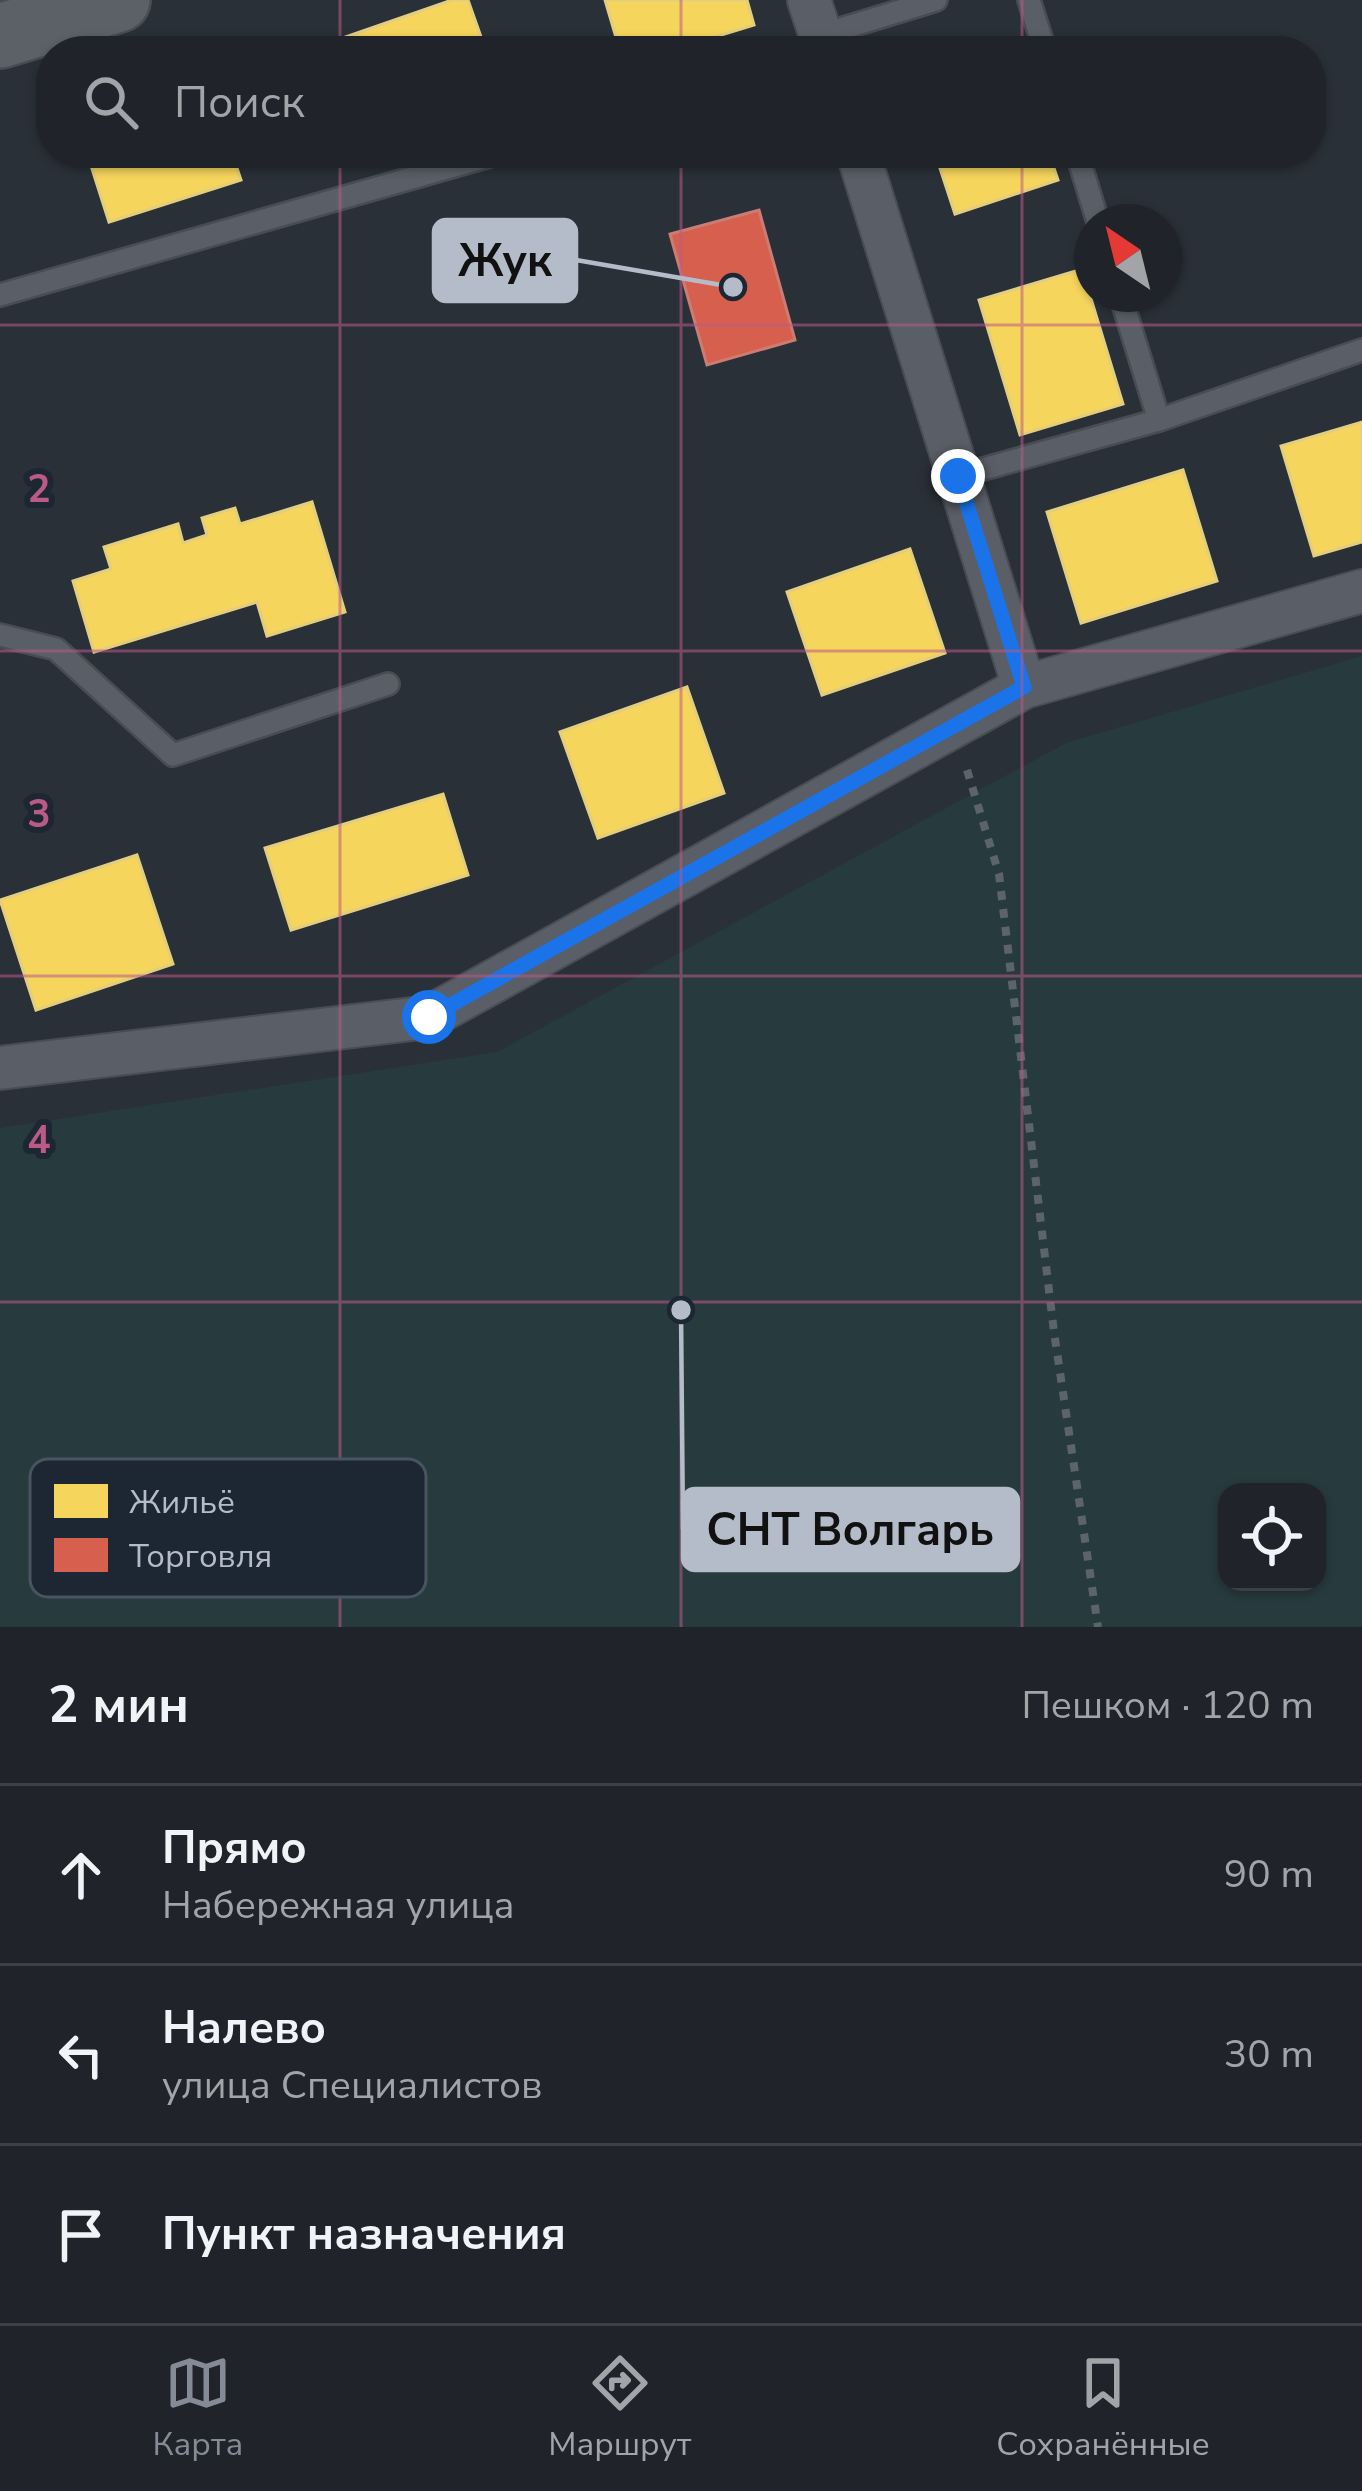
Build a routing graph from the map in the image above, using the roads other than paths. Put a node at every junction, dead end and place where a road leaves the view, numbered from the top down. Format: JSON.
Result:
{"nodes":[{"id":1,"x":118,"y":0,"type":"edge"},
{"id":2,"x":936,"y":0,"type":"edge"},
{"id":3,"x":1029,"y":0,"type":"edge"},
{"id":4,"x":819,"y":29,"type":"edge"},
{"id":5,"x":0,"y":36,"type":"edge"},
{"id":6,"x":1040,"y":36,"type":"edge"},
{"id":7,"x":447,"y":168,"type":"edge"},
{"id":8,"x":863,"y":168,"type":"edge"},
{"id":9,"x":1081,"y":168,"type":"edge"},
{"id":10,"x":1092,"y":204,"type":"edge"},
{"id":11,"x":0,"y":295,"type":"edge"},
{"id":12,"x":1126,"y":312,"type":"edge"},
{"id":13,"x":1362,"y":350,"type":"edge"},
{"id":14,"x":1159,"y":420,"type":"junction"},
{"id":15,"x":958,"y":476,"type":"junction"},
{"id":16,"x":1362,"y":591,"type":"edge"},
{"id":17,"x":0,"y":635,"type":"edge"},
{"id":18,"x":388,"y":684,"type":"dead end"},
{"id":19,"x":1024,"y":687,"type":"junction"},
{"id":20,"x":0,"y":1068,"type":"edge"}],
"edges":[{"from":1,"to":5,"type":"main road"},
{"from":2,"to":4,"type":"lane"},
{"from":3,"to":6,"type":"lane"},
{"from":7,"to":11,"type":"lane"},
{"from":8,"to":15,"type":"street"},
{"from":9,"to":10,"type":"lane"},
{"from":12,"to":14,"type":"lane"},
{"from":13,"to":14,"type":"lane"},
{"from":14,"to":15,"type":"lane"},
{"from":15,"to":19,"type":"street"},
{"from":16,"to":19,"type":"street"},
{"from":17,"to":18,"type":"lane"},
{"from":19,"to":20,"type":"street"}]}
